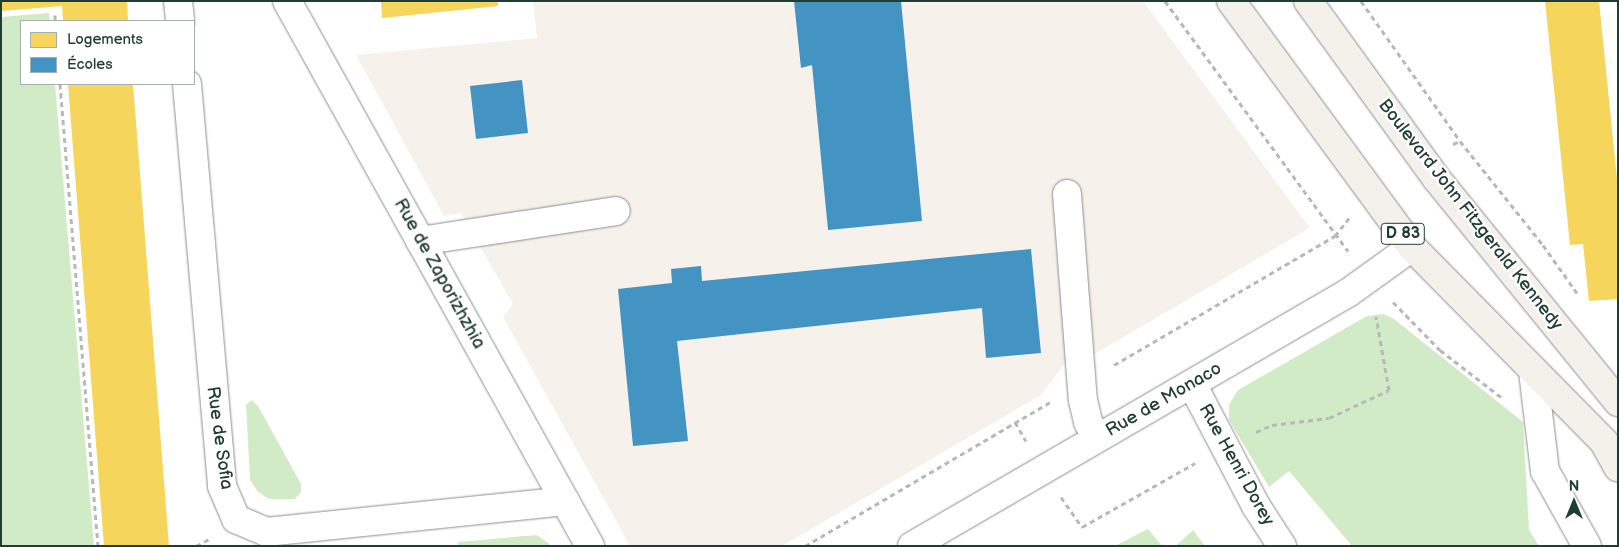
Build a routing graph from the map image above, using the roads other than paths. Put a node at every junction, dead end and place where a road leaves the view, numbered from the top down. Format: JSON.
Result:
{"nodes":[{"id":1,"x":178,"y":1,"type":"edge"},
{"id":2,"x":287,"y":1,"type":"edge"},
{"id":3,"x":1231,"y":1,"type":"edge"},
{"id":4,"x":1308,"y":1,"type":"edge"},
{"id":5,"x":180,"y":20,"type":"edge"},
{"id":6,"x":187,"y":85,"type":"edge"},
{"id":7,"x":1067,"y":194,"type":"dead end"},
{"id":8,"x":616,"y":211,"type":"dead end"},
{"id":9,"x":420,"y":241,"type":"junction"},
{"id":10,"x":1412,"y":247,"type":"junction"},
{"id":11,"x":1533,"y":371,"type":"junction"},
{"id":12,"x":1192,"y":384,"type":"junction"},
{"id":13,"x":1618,"y":402,"type":"edge"},
{"id":14,"x":1087,"y":444,"type":"junction"},
{"id":15,"x":1618,"y":467,"type":"edge"},
{"id":16,"x":565,"y":500,"type":"junction"},
{"id":17,"x":590,"y":546,"type":"edge"},
{"id":18,"x":912,"y":546,"type":"edge"},
{"id":19,"x":1282,"y":546,"type":"edge"},
{"id":20,"x":1587,"y":546,"type":"edge"}],
"edges":[{"from":1,"to":5,"type":"street"},
{"from":2,"to":9,"type":"street","name":"Rue de Zaporizhzhia"},
{"from":3,"to":10,"type":"main road","number":"D 83"},
{"from":4,"to":13,"type":"main road","name":"Boulevard John Fitzgerald Kennedy"},
{"from":6,"to":16,"type":"street","name":"Rue de Sofia"},
{"from":7,"to":14,"type":"street"},
{"from":8,"to":9,"type":"street"},
{"from":9,"to":16,"type":"street","name":"Rue de Zaporizhzhia"},
{"from":10,"to":11,"type":"main road","number":"D 83"},
{"from":10,"to":12,"type":"street","name":"Rue de Monaco"},
{"from":11,"to":15,"type":"main road","number":"D 83"},
{"from":11,"to":20,"type":"street"},
{"from":12,"to":14,"type":"street","name":"Rue de Monaco"},
{"from":12,"to":19,"type":"street","name":"Rue Henri Dorey"},
{"from":14,"to":18,"type":"street","name":"Rue de Monaco"},
{"from":16,"to":17,"type":"street","name":"Rue de Zaporizhzhia"}]}
